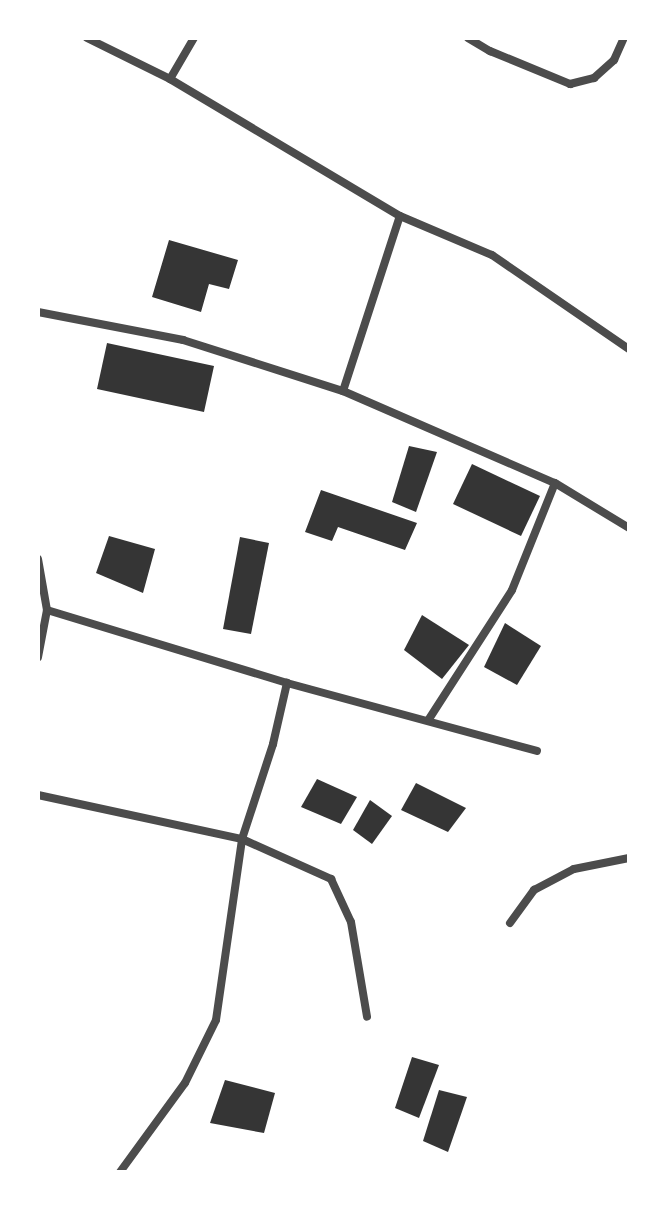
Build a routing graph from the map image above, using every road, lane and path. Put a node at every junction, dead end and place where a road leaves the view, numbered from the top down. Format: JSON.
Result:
{"nodes":[{"id":1,"x":87,"y":38,"type":"edge"},
{"id":2,"x":194,"y":38,"type":"edge"},
{"id":3,"x":468,"y":38,"type":"edge"},
{"id":4,"x":624,"y":38,"type":"edge"},
{"id":5,"x":170,"y":79,"type":"junction"},
{"id":6,"x":400,"y":216,"type":"junction"},
{"id":7,"x":38,"y":312,"type":"edge"},
{"id":8,"x":629,"y":349,"type":"edge"},
{"id":9,"x":343,"y":391,"type":"junction"},
{"id":10,"x":555,"y":483,"type":"junction"},
{"id":11,"x":629,"y":528,"type":"edge"},
{"id":12,"x":38,"y":559,"type":"edge"},
{"id":13,"x":47,"y":610,"type":"junction"},
{"id":14,"x":38,"y":657,"type":"edge"},
{"id":15,"x":287,"y":683,"type":"junction"},
{"id":16,"x":429,"y":719,"type":"junction"},
{"id":17,"x":537,"y":751,"type":"dead end"},
{"id":18,"x":38,"y":795,"type":"edge"},
{"id":19,"x":242,"y":839,"type":"junction"},
{"id":20,"x":629,"y":858,"type":"edge"},
{"id":21,"x":510,"y":923,"type":"dead end"},
{"id":22,"x":367,"y":1017,"type":"dead end"},
{"id":23,"x":122,"y":1171,"type":"edge"}],
"edges":[{"from":1,"to":5,"type":"street"},
{"from":2,"to":5,"type":"street"},
{"from":3,"to":4,"type":"street"},
{"from":5,"to":6,"type":"street"},
{"from":6,"to":8,"type":"street"},
{"from":6,"to":9,"type":"street"},
{"from":7,"to":9,"type":"street"},
{"from":9,"to":10,"type":"street"},
{"from":10,"to":11,"type":"street"},
{"from":10,"to":16,"type":"street"},
{"from":12,"to":13,"type":"street"},
{"from":13,"to":14,"type":"street"},
{"from":13,"to":15,"type":"street"},
{"from":15,"to":16,"type":"street"},
{"from":15,"to":19,"type":"street"},
{"from":16,"to":17,"type":"street"},
{"from":18,"to":19,"type":"street"},
{"from":19,"to":22,"type":"street"},
{"from":19,"to":23,"type":"street"},
{"from":20,"to":21,"type":"street"}]}
